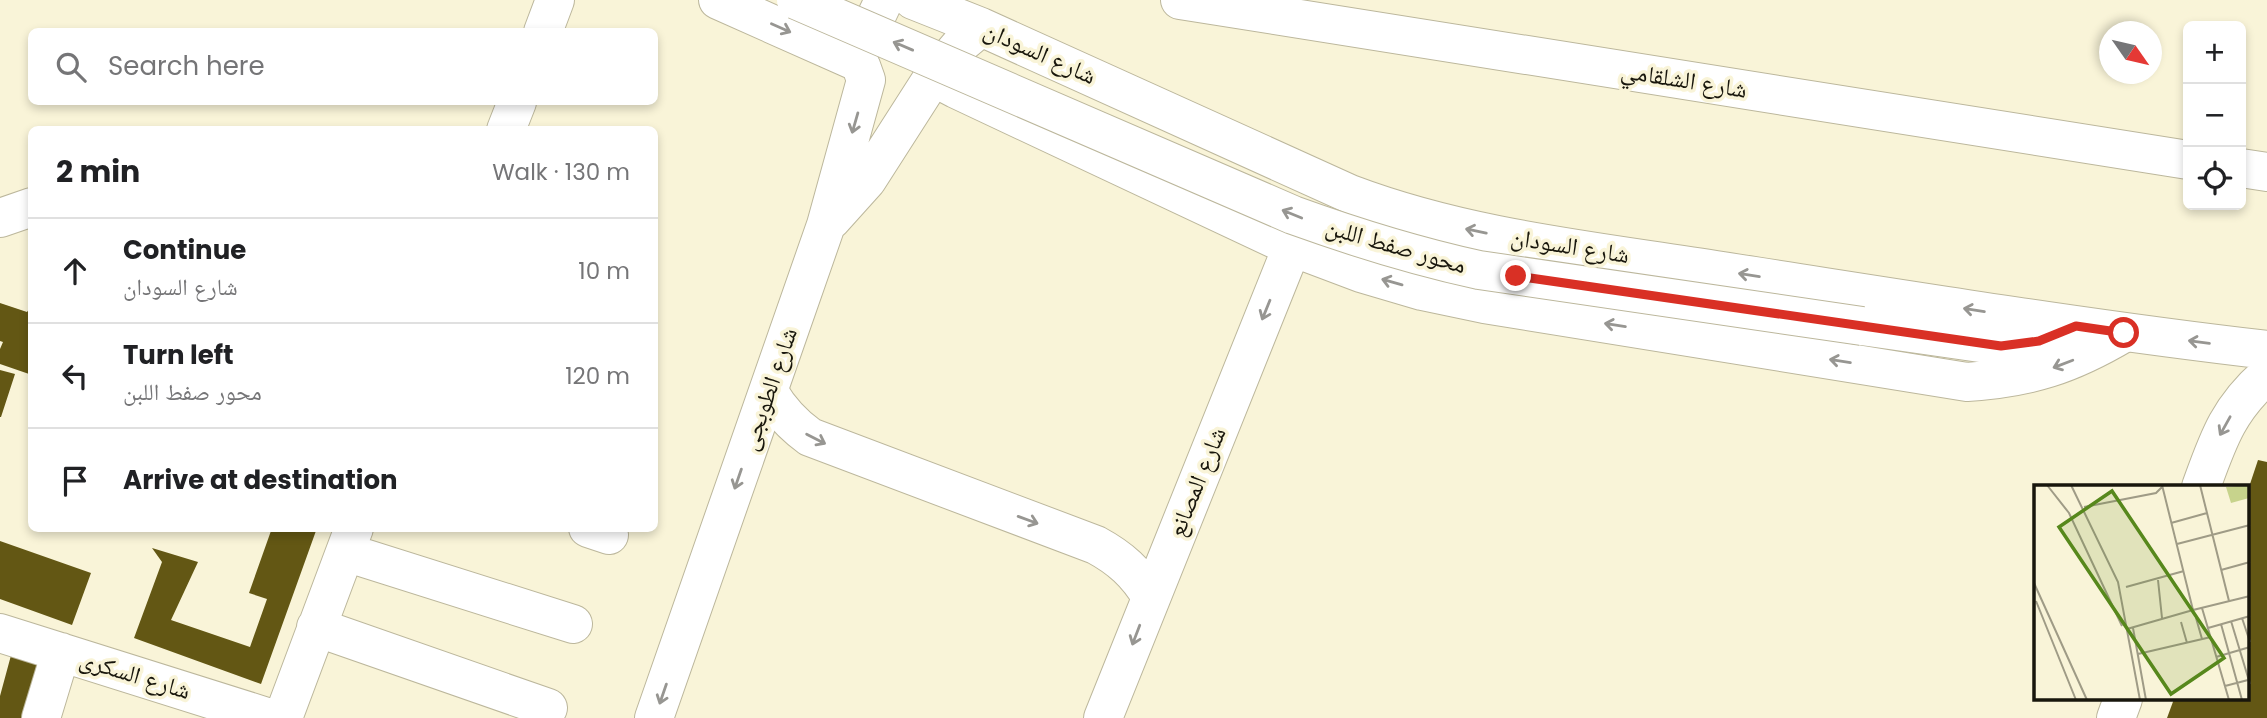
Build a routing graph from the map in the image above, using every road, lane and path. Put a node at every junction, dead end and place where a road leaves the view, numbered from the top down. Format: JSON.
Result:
{"nodes":[{"id":1,"x":555,"y":0,"type":"edge"},
{"id":2,"x":719,"y":0,"type":"edge"},
{"id":3,"x":796,"y":0,"type":"edge"},
{"id":4,"x":884,"y":0,"type":"edge"},
{"id":5,"x":913,"y":0,"type":"edge"},
{"id":6,"x":1180,"y":0,"type":"edge"},
{"id":7,"x":981,"y":26,"type":"junction"},
{"id":8,"x":544,"y":28,"type":"edge"},
{"id":9,"x":855,"y":61,"type":"junction"},
{"id":10,"x":933,"y":76,"type":"junction"},
{"id":11,"x":516,"y":105,"type":"edge"},
{"id":12,"x":508,"y":126,"type":"edge"},
{"id":13,"x":2183,"y":159,"type":"edge"},
{"id":14,"x":2246,"y":169,"type":"edge"},
{"id":15,"x":2267,"y":172,"type":"edge"},
{"id":16,"x":28,"y":208,"type":"edge"},
{"id":17,"x":0,"y":218,"type":"edge"},
{"id":18,"x":826,"y":225,"type":"junction"},
{"id":19,"x":1292,"y":247,"type":"junction"},
{"id":20,"x":2076,"y":326,"type":"junction"},
{"id":21,"x":2124,"y":333,"type":"junction"},
{"id":22,"x":2267,"y":350,"type":"edge"},
{"id":23,"x":2267,"y":375,"type":"edge"},
{"id":24,"x":769,"y":392,"type":"junction"},
{"id":25,"x":2202,"y":485,"type":"edge"},
{"id":26,"x":350,"y":540,"type":"edge"},
{"id":27,"x":1151,"y":597,"type":"junction"},
{"id":28,"x":573,"y":624,"type":"dead end"},
{"id":29,"x":316,"y":627,"type":"junction"},
{"id":30,"x":0,"y":633,"type":"edge"},
{"id":31,"x":61,"y":652,"type":"junction"},
{"id":32,"x":2123,"y":700,"type":"edge"},
{"id":33,"x":548,"y":708,"type":"dead end"},
{"id":34,"x":41,"y":718,"type":"edge"},
{"id":35,"x":270,"y":718,"type":"edge"},
{"id":36,"x":283,"y":718,"type":"edge"},
{"id":37,"x":654,"y":718,"type":"edge"},
{"id":38,"x":1104,"y":718,"type":"edge"},
{"id":39,"x":2116,"y":718,"type":"edge"}],
"edges":[{"from":1,"to":8,"type":"main road"},
{"from":2,"to":9,"type":"main road","one_way":true},
{"from":20,"to":3,"type":"main road","name":"محور صفط اللبن","one_way":true,"bridge":true},
{"from":4,"to":9,"type":"main road"},
{"from":5,"to":7,"type":"main road","name":"شارع السودان"},
{"from":6,"to":13,"type":"main road","name":"شارع الشلقامي"},
{"from":7,"to":10,"type":"main road"},
{"from":20,"to":7,"type":"main road","name":"شارع السودان","one_way":true},
{"from":9,"to":18,"type":"main road","name":"شارع الطوبجى","one_way":true},
{"from":10,"to":18,"type":"main road"},
{"from":10,"to":19,"type":"main road"},
{"from":11,"to":12,"type":"main road"},
{"from":14,"to":15,"type":"main road"},
{"from":16,"to":17,"type":"main road"},
{"from":18,"to":24,"type":"main road","name":"شارع الطوبجى"},
{"from":21,"to":19,"type":"main road","one_way":true},
{"from":19,"to":27,"type":"main road","name":"شارع المصانع","one_way":true},
{"from":20,"to":21,"type":"main road","name":"شارع السودان"},
{"from":22,"to":21,"type":"main road","name":"شارع السودان","one_way":true},
{"from":23,"to":25,"type":"main road","one_way":true},
{"from":24,"to":27,"type":"main road","one_way":true},
{"from":24,"to":37,"type":"main road","name":"شارع الطوبجى","one_way":true},
{"from":26,"to":28,"type":"main road"},
{"from":26,"to":29,"type":"main road"},
{"from":27,"to":38,"type":"main road","name":"شارع المصانع","one_way":true},
{"from":29,"to":33,"type":"main road"},
{"from":29,"to":36,"type":"main road"},
{"from":30,"to":31,"type":"main road","name":"شارع السكرى"},
{"from":31,"to":34,"type":"main road"},
{"from":31,"to":35,"type":"main road","name":"شارع السكرى"},
{"from":32,"to":39,"type":"main road"}]}
